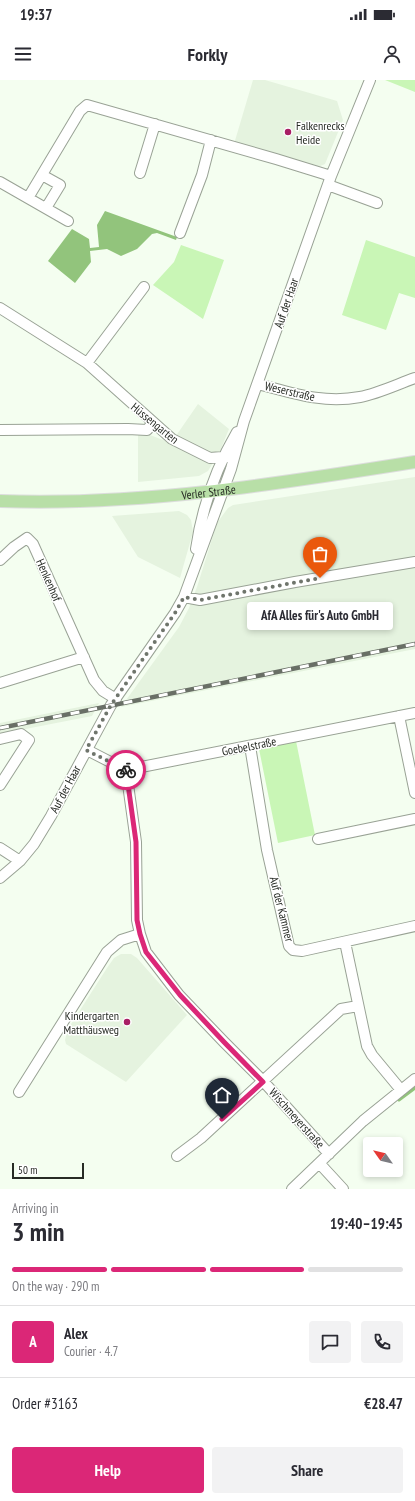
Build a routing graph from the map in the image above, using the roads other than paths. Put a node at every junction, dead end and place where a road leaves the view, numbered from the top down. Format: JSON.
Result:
{"nodes":[{"id":1,"x":370,"y":80,"type":"edge"},
{"id":2,"x":156,"y":124,"type":"junction"},
{"id":3,"x":211,"y":140,"type":"junction"},
{"id":4,"x":140,"y":173,"type":"dead end"},
{"id":5,"x":42,"y":175,"type":"junction"},
{"id":6,"x":329,"y":181,"type":"junction"},
{"id":7,"x":0,"y":182,"type":"edge"},
{"id":8,"x":28,"y":198,"type":"junction"},
{"id":9,"x":377,"y":202,"type":"dead end"},
{"id":10,"x":46,"y":208,"type":"junction"},
{"id":11,"x":68,"y":221,"type":"dead end"},
{"id":12,"x":180,"y":233,"type":"dead end"},
{"id":13,"x":144,"y":287,"type":"dead end"},
{"id":14,"x":0,"y":308,"type":"edge"},
{"id":15,"x":87,"y":363,"type":"junction"},
{"id":16,"x":415,"y":378,"type":"edge"},
{"id":17,"x":258,"y":384,"type":"junction"},
{"id":18,"x":244,"y":421,"type":"junction"},
{"id":19,"x":153,"y":423,"type":"junction"},
{"id":20,"x":0,"y":430,"type":"edge"},
{"id":21,"x":234,"y":456,"type":"junction"},
{"id":22,"x":224,"y":457,"type":"junction"},
{"id":23,"x":415,"y":462,"type":"edge"},
{"id":24,"x":223,"y":490,"type":"junction"},
{"id":25,"x":209,"y":492,"type":"junction"},
{"id":26,"x":0,"y":501,"type":"edge"},
{"id":27,"x":0,"y":560,"type":"edge"},
{"id":28,"x":415,"y":562,"type":"edge"},
{"id":29,"x":193,"y":569,"type":"junction"},
{"id":30,"x":184,"y":597,"type":"junction"},
{"id":31,"x":84,"y":657,"type":"junction"},
{"id":32,"x":0,"y":683,"type":"edge"},
{"id":33,"x":116,"y":699,"type":"junction"},
{"id":34,"x":415,"y":713,"type":"edge"},
{"id":35,"x":399,"y":716,"type":"junction"},
{"id":36,"x":0,"y":739,"type":"edge"},
{"id":37,"x":250,"y":746,"type":"junction"},
{"id":38,"x":86,"y":750,"type":"junction"},
{"id":39,"x":126,"y":770,"type":"junction"},
{"id":40,"x":0,"y":784,"type":"edge"},
{"id":41,"x":415,"y":793,"type":"edge"},
{"id":42,"x":415,"y":819,"type":"edge"},
{"id":43,"x":318,"y":839,"type":"dead end"},
{"id":44,"x":0,"y":848,"type":"edge"},
{"id":45,"x":20,"y":861,"type":"junction"},
{"id":46,"x":0,"y":878,"type":"edge"},
{"id":47,"x":415,"y":926,"type":"edge"},
{"id":48,"x":140,"y":934,"type":"junction"},
{"id":49,"x":345,"y":942,"type":"junction"},
{"id":50,"x":358,"y":1006,"type":"junction"},
{"id":51,"x":415,"y":1079,"type":"edge"},
{"id":52,"x":263,"y":1082,"type":"junction"},
{"id":53,"x":401,"y":1090,"type":"junction"},
{"id":54,"x":19,"y":1092,"type":"dead end"},
{"id":55,"x":329,"y":1154,"type":"junction"},
{"id":56,"x":177,"y":1156,"type":"dead end"},
{"id":57,"x":320,"y":1164,"type":"junction"},
{"id":58,"x":292,"y":1189,"type":"edge"},
{"id":59,"x":343,"y":1189,"type":"edge"}],
"edges":[{"from":1,"to":6,"type":"street","name":"Auf der Haar"},
{"from":2,"to":3,"type":"street"},
{"from":2,"to":4,"type":"street"},
{"from":2,"to":5,"type":"street"},
{"from":3,"to":6,"type":"street"},
{"from":3,"to":12,"type":"street"},
{"from":5,"to":8,"type":"street"},
{"from":5,"to":10,"type":"street"},
{"from":6,"to":9,"type":"street"},
{"from":6,"to":17,"type":"street","name":"Auf der Haar"},
{"from":7,"to":8,"type":"street"},
{"from":8,"to":10,"type":"street"},
{"from":10,"to":11,"type":"street"},
{"from":13,"to":15,"type":"street"},
{"from":14,"to":15,"type":"street","name":"Hüssengarten"},
{"from":15,"to":19,"type":"street","name":"Hüssengarten"},
{"from":16,"to":17,"type":"street","name":"Weserstraße"},
{"from":17,"to":18,"type":"street","name":"Auf der Haar"},
{"from":18,"to":21,"type":"street","name":"Auf der Haar"},
{"from":18,"to":22,"type":"street","name":"Auf der Haar"},
{"from":19,"to":20,"type":"street"},
{"from":19,"to":22,"type":"street","name":"Hüssengarten"},
{"from":21,"to":22,"type":"street","name":"Hüssengarten"},
{"from":21,"to":24,"type":"street","name":"Auf der Haar"},
{"from":22,"to":25,"type":"street","name":"Auf der Haar"},
{"from":23,"to":24,"type":"main road","name":"Verler Straße"},
{"from":24,"to":25,"type":"main road","name":"Verler Straße"},
{"from":24,"to":29,"type":"street","name":"Auf der Haar"},
{"from":25,"to":26,"type":"main road","name":"Verler Straße"},
{"from":25,"to":29,"type":"street","name":"Auf der Haar"},
{"from":27,"to":31,"type":"street","name":"Henkenhof"},
{"from":28,"to":30,"type":"street"},
{"from":29,"to":30,"type":"street","name":"Auf der Haar"},
{"from":30,"to":33,"type":"street","name":"Auf der Haar"},
{"from":31,"to":32,"type":"street"},
{"from":31,"to":33,"type":"street"},
{"from":33,"to":38,"type":"street","name":"Auf der Haar"},
{"from":34,"to":35,"type":"street","name":"Goebelstraße"},
{"from":35,"to":37,"type":"street","name":"Goebelstraße"},
{"from":35,"to":41,"type":"street"},
{"from":36,"to":40,"type":"street"},
{"from":37,"to":39,"type":"street","name":"Goebelstraße"},
{"from":37,"to":49,"type":"street","name":"Auf der Kammer"},
{"from":38,"to":39,"type":"street"},
{"from":38,"to":45,"type":"street","name":"Auf der Haar"},
{"from":39,"to":48,"type":"street","name":"Wischmeyerstraße"},
{"from":42,"to":43,"type":"street"},
{"from":44,"to":45,"type":"street"},
{"from":45,"to":46,"type":"street","name":"Auf der Haar"},
{"from":47,"to":49,"type":"street","name":"Auf der Kammer"},
{"from":48,"to":52,"type":"street","name":"Wischmeyerstraße"},
{"from":48,"to":54,"type":"street"},
{"from":49,"to":50,"type":"street"},
{"from":50,"to":52,"type":"street"},
{"from":50,"to":53,"type":"street"},
{"from":51,"to":53,"type":"street"},
{"from":52,"to":55,"type":"street","name":"Wischmeyerstraße"},
{"from":52,"to":56,"type":"street"},
{"from":53,"to":55,"type":"street"},
{"from":55,"to":57,"type":"street"},
{"from":57,"to":58,"type":"street"},
{"from":57,"to":59,"type":"street"}]}
